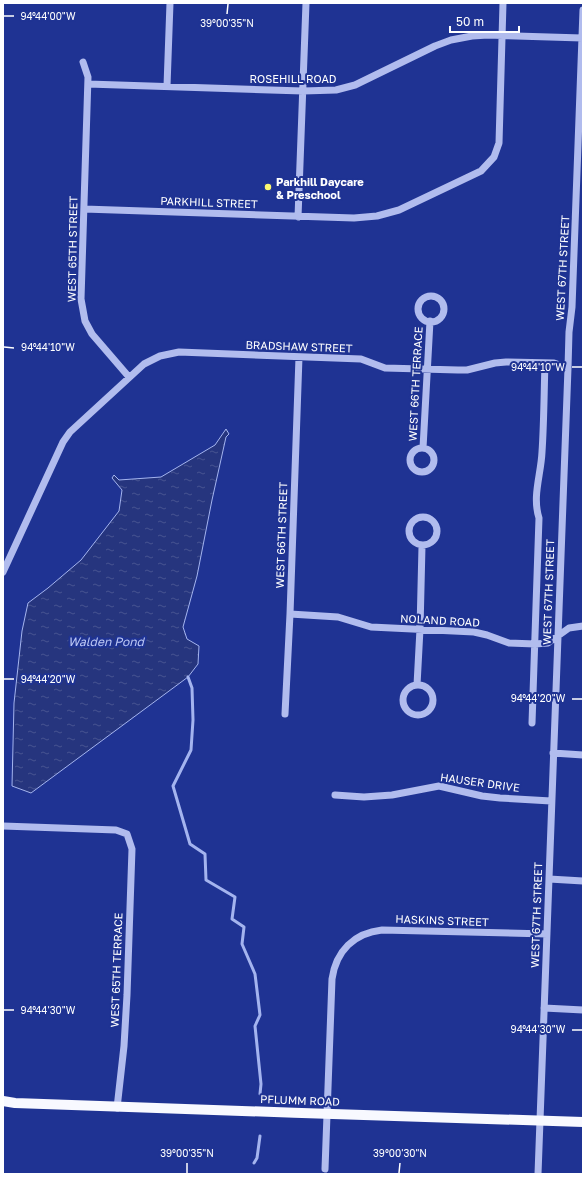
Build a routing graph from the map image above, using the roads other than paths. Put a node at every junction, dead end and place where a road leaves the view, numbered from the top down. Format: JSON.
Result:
{"nodes":[{"id":1,"x":170,"y":3,"type":"edge"},
{"id":2,"x":306,"y":3,"type":"edge"},
{"id":3,"x":503,"y":3,"type":"edge"},
{"id":4,"x":583,"y":10,"type":"edge"},
{"id":5,"x":502,"y":36,"type":"junction"},
{"id":6,"x":582,"y":38,"type":"junction"},
{"id":7,"x":83,"y":62,"type":"dead end"},
{"id":8,"x":88,"y":84,"type":"junction"},
{"id":9,"x":167,"y":86,"type":"junction"},
{"id":10,"x":303,"y":91,"type":"junction"},
{"id":11,"x":84,"y":209,"type":"junction"},
{"id":12,"x":298,"y":217,"type":"junction"},
{"id":13,"x":430,"y":321,"type":"dead end"},
{"id":14,"x":299,"y":357,"type":"junction"},
{"id":15,"x":545,"y":363,"type":"junction"},
{"id":16,"x":568,"y":368,"type":"junction"},
{"id":17,"x":427,"y":370,"type":"junction"},
{"id":18,"x":129,"y":377,"type":"junction"},
{"id":19,"x":423,"y":448,"type":"dead end"},
{"id":20,"x":422,"y":546,"type":"junction"},
{"id":21,"x":3,"y":572,"type":"edge"},
{"id":22,"x":290,"y":614,"type":"junction"},
{"id":23,"x":583,"y":626,"type":"edge"},
{"id":24,"x":420,"y":629,"type":"junction"},
{"id":25,"x":557,"y":636,"type":"junction"},
{"id":26,"x":535,"y":644,"type":"junction"},
{"id":27,"x":418,"y":685,"type":"junction"},
{"id":28,"x":285,"y":714,"type":"dead end"},
{"id":29,"x":532,"y":723,"type":"dead end"},
{"id":30,"x":553,"y":754,"type":"junction"},
{"id":31,"x":583,"y":755,"type":"edge"},
{"id":32,"x":335,"y":795,"type":"dead end"},
{"id":33,"x":551,"y":801,"type":"junction"},
{"id":34,"x":3,"y":826,"type":"edge"},
{"id":35,"x":549,"y":879,"type":"junction"},
{"id":36,"x":583,"y":881,"type":"edge"},
{"id":37,"x":547,"y":934,"type":"junction"},
{"id":38,"x":544,"y":1008,"type":"junction"},
{"id":39,"x":583,"y":1010,"type":"edge"},
{"id":40,"x":3,"y":1101,"type":"edge"},
{"id":41,"x":15,"y":1103,"type":"junction"},
{"id":42,"x":3,"y":1104,"type":"edge"},
{"id":43,"x":117,"y":1108,"type":"junction"},
{"id":44,"x":327,"y":1113,"type":"junction"},
{"id":45,"x":540,"y":1120,"type":"junction"},
{"id":46,"x":583,"y":1122,"type":"edge"},
{"id":47,"x":325,"y":1168,"type":"dead end"},
{"id":48,"x":538,"y":1174,"type":"edge"}],
"edges":[{"from":1,"to":9,"type":"street"},
{"from":2,"to":10,"type":"street"},
{"from":3,"to":5,"type":"street"},
{"from":4,"to":6,"type":"street","name":"WEST 67TH STREET"},
{"from":5,"to":6,"type":"street","name":"ROSEHILL ROAD"},
{"from":5,"to":10,"type":"street","name":"ROSEHILL ROAD"},
{"from":5,"to":12,"type":"street","name":"PARKHILL STREET"},
{"from":6,"to":16,"type":"street","name":"WEST 67TH STREET"},
{"from":7,"to":8,"type":"street","name":"WEST 65TH STREET"},
{"from":8,"to":9,"type":"street","name":"ROSEHILL ROAD"},
{"from":8,"to":11,"type":"street","name":"WEST 65TH STREET"},
{"from":9,"to":10,"type":"street","name":"ROSEHILL ROAD"},
{"from":10,"to":12,"type":"street"},
{"from":11,"to":12,"type":"street","name":"PARKHILL STREET"},
{"from":11,"to":18,"type":"street","name":"WEST 65TH STREET"},
{"from":13,"to":17,"type":"street","name":"WEST 66TH TERRACE"},
{"from":14,"to":17,"type":"street","name":"BRADSHAW STREET"},
{"from":14,"to":18,"type":"street","name":"BRADSHAW STREET"},
{"from":14,"to":22,"type":"street","name":"WEST 66TH STREET"},
{"from":15,"to":16,"type":"street","name":"BRADSHAW STREET"},
{"from":15,"to":17,"type":"street","name":"BRADSHAW STREET"},
{"from":15,"to":26,"type":"street","name":"WEST 67TH STREET"},
{"from":16,"to":25,"type":"street","name":"WEST 67TH STREET"},
{"from":17,"to":19,"type":"street","name":"WEST 66TH TERRACE"},
{"from":18,"to":21,"type":"street"},
{"from":20,"to":20,"type":"street"},
{"from":20,"to":24,"type":"street"},
{"from":22,"to":24,"type":"street","name":"NOLAND ROAD"},
{"from":22,"to":28,"type":"street","name":"WEST 66TH STREET"},
{"from":23,"to":25,"type":"street","name":"NOLAND ROAD"},
{"from":24,"to":26,"type":"street","name":"NOLAND ROAD"},
{"from":24,"to":27,"type":"street"},
{"from":25,"to":26,"type":"street","name":"NOLAND ROAD"},
{"from":25,"to":30,"type":"street","name":"WEST 67TH STREET"},
{"from":26,"to":29,"type":"street","name":"WEST 67TH STREET"},
{"from":27,"to":27,"type":"street"},
{"from":30,"to":31,"type":"street"},
{"from":30,"to":33,"type":"street","name":"WEST 67TH STREET"},
{"from":32,"to":33,"type":"street","name":"HAUSER DRIVE"},
{"from":33,"to":35,"type":"street","name":"WEST 67TH STREET"},
{"from":34,"to":43,"type":"street","name":"WEST 65TH TERRACE"},
{"from":35,"to":36,"type":"street"},
{"from":35,"to":37,"type":"street","name":"WEST 67TH STREET"},
{"from":37,"to":38,"type":"street","name":"WEST 67TH STREET"},
{"from":37,"to":44,"type":"street","name":"HASKINS STREET"},
{"from":38,"to":39,"type":"street"},
{"from":38,"to":45,"type":"street","name":"WEST 67TH STREET"},
{"from":40,"to":41,"type":"main road","name":"PFLUMM ROAD"},
{"from":41,"to":42,"type":"main road","name":"PFLUMM ROAD"},
{"from":41,"to":43,"type":"main road","name":"PFLUMM ROAD"},
{"from":43,"to":44,"type":"main road","name":"PFLUMM ROAD"},
{"from":44,"to":45,"type":"main road","name":"PFLUMM ROAD"},
{"from":44,"to":47,"type":"street"},
{"from":45,"to":46,"type":"main road","name":"PFLUMM ROAD"},
{"from":45,"to":48,"type":"street","name":"WEST 67TH STREET"}]}
